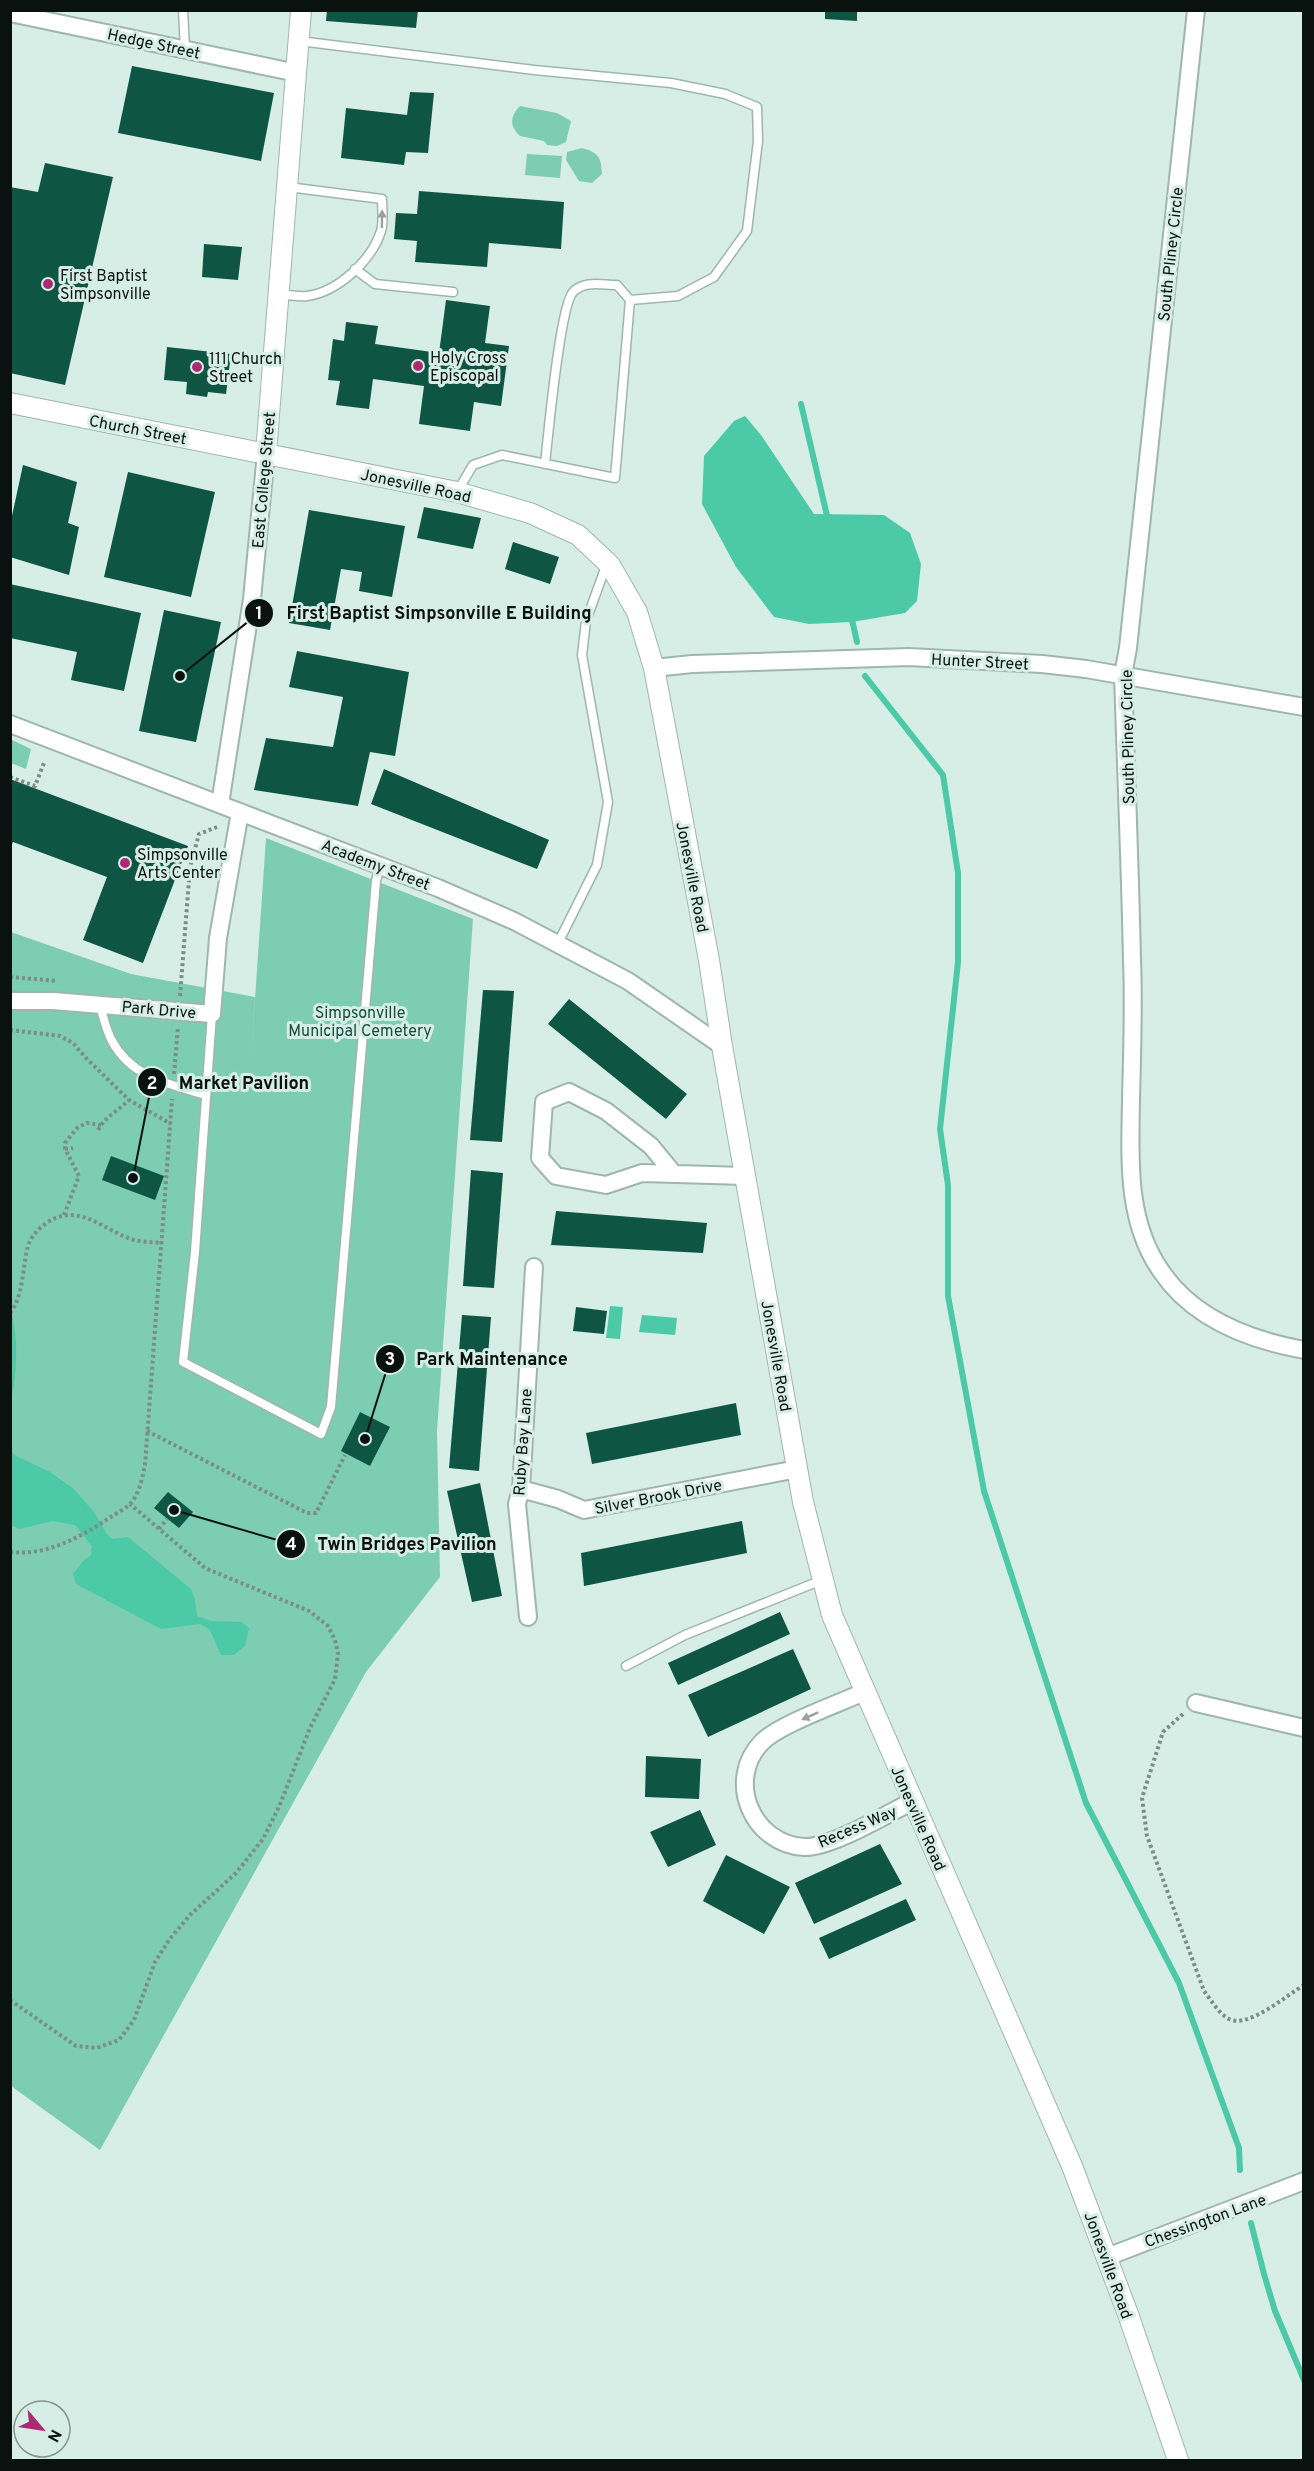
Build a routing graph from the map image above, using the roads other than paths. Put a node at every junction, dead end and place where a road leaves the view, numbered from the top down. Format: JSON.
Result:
{"nodes":[{"id":1,"x":183,"y":10,"type":"edge"},
{"id":2,"x":301,"y":10,"type":"edge"},
{"id":3,"x":1196,"y":10,"type":"edge"},
{"id":4,"x":10,"y":13,"type":"edge"},
{"id":5,"x":299,"y":41,"type":"junction"},
{"id":6,"x":185,"y":50,"type":"junction"},
{"id":7,"x":297,"y":73,"type":"junction"},
{"id":8,"x":288,"y":187,"type":"junction"},
{"id":9,"x":355,"y":269,"type":"junction"},
{"id":10,"x":453,"y":292,"type":"dead end"},
{"id":11,"x":279,"y":294,"type":"junction"},
{"id":12,"x":630,"y":300,"type":"junction"},
{"id":13,"x":10,"y":403,"type":"edge"},
{"id":14,"x":266,"y":453,"type":"junction"},
{"id":15,"x":545,"y":464,"type":"junction"},
{"id":16,"x":457,"y":492,"type":"junction"},
{"id":17,"x":607,"y":562,"type":"junction"},
{"id":18,"x":654,"y":668,"type":"junction"},
{"id":19,"x":1123,"y":675,"type":"junction"},
{"id":20,"x":1304,"y":707,"type":"edge"},
{"id":21,"x":10,"y":724,"type":"edge"},
{"id":22,"x":220,"y":804,"type":"junction"},
{"id":23,"x":240,"y":812,"type":"junction"},
{"id":24,"x":380,"y":866,"type":"junction"},
{"id":25,"x":558,"y":944,"type":"junction"},
{"id":26,"x":10,"y":1001,"type":"edge"},
{"id":27,"x":99,"y":1004,"type":"junction"},
{"id":28,"x":212,"y":1014,"type":"junction"},
{"id":29,"x":722,"y":1046,"type":"junction"},
{"id":30,"x":206,"y":1095,"type":"junction"},
{"id":31,"x":674,"y":1174,"type":"junction"},
{"id":32,"x":745,"y":1176,"type":"junction"},
{"id":33,"x":534,"y":1267,"type":"dead end"},
{"id":34,"x":1297,"y":1349,"type":"edge"},
{"id":35,"x":797,"y":1469,"type":"junction"},
{"id":36,"x":521,"y":1490,"type":"junction"},
{"id":37,"x":822,"y":1580,"type":"junction"},
{"id":38,"x":528,"y":1617,"type":"dead end"},
{"id":39,"x":626,"y":1666,"type":"dead end"},
{"id":40,"x":864,"y":1692,"type":"junction"},
{"id":41,"x":1196,"y":1703,"type":"road end"},
{"id":42,"x":1304,"y":1728,"type":"edge"},
{"id":43,"x":913,"y":1801,"type":"junction"},
{"id":44,"x":1304,"y":2181,"type":"edge"},
{"id":45,"x":1107,"y":2257,"type":"junction"},
{"id":46,"x":1178,"y":2460,"type":"edge"}],
"edges":[{"from":1,"to":6,"type":"lane"},
{"from":2,"to":5,"type":"street","name":"East College Street"},
{"from":3,"to":19,"type":"street","name":"South Pliney Circle"},
{"from":4,"to":6,"type":"street","name":"Hedge Street"},
{"from":5,"to":7,"type":"street","name":"East College Street"},
{"from":5,"to":12,"type":"lane"},
{"from":6,"to":7,"type":"street","name":"Hedge Street"},
{"from":7,"to":8,"type":"street","name":"East College Street"},
{"from":9,"to":8,"type":"lane","one_way":true},
{"from":8,"to":11,"type":"street","name":"East College Street"},
{"from":9,"to":10,"type":"lane"},
{"from":9,"to":11,"type":"lane"},
{"from":11,"to":14,"type":"street","name":"East College Street"},
{"from":12,"to":15,"type":"lane"},
{"from":12,"to":15,"type":"lane"},
{"from":13,"to":14,"type":"street","name":"Church Street"},
{"from":14,"to":16,"type":"street","name":"Jonesville Road"},
{"from":14,"to":22,"type":"street","name":"East College Street"},
{"from":15,"to":16,"type":"lane"},
{"from":16,"to":17,"type":"street","name":"Jonesville Road"},
{"from":17,"to":18,"type":"street","name":"Jonesville Road"},
{"from":17,"to":25,"type":"lane"},
{"from":18,"to":19,"type":"street","name":"Hunter Street"},
{"from":18,"to":29,"type":"street","name":"Jonesville Road"},
{"from":19,"to":20,"type":"street","name":"Hunter Street"},
{"from":19,"to":34,"type":"street","name":"South Pliney Circle"},
{"from":21,"to":22,"type":"street","name":"Academy Street"},
{"from":22,"to":23,"type":"street","name":"Academy Street"},
{"from":23,"to":24,"type":"street","name":"Academy Street"},
{"from":23,"to":28,"type":"street","name":"Park Drive"},
{"from":24,"to":25,"type":"street","name":"Academy Street"},
{"from":24,"to":30,"type":"lane"},
{"from":25,"to":29,"type":"street","name":"Academy Street"},
{"from":26,"to":27,"type":"street","name":"Park Drive"},
{"from":27,"to":28,"type":"street","name":"Park Drive"},
{"from":27,"to":30,"type":"lane"},
{"from":28,"to":30,"type":"lane"},
{"from":29,"to":32,"type":"street","name":"Jonesville Road"},
{"from":31,"to":31,"type":"street"},
{"from":31,"to":32,"type":"street"},
{"from":32,"to":35,"type":"street","name":"Jonesville Road"},
{"from":33,"to":36,"type":"street","name":"Ruby Bay Lane"},
{"from":35,"to":36,"type":"street","name":"Silver Brook Drive"},
{"from":35,"to":37,"type":"street","name":"Jonesville Road"},
{"from":36,"to":38,"type":"street","name":"Ruby Bay Lane"},
{"from":37,"to":39,"type":"lane"},
{"from":37,"to":40,"type":"street","name":"Jonesville Road"},
{"from":40,"to":43,"type":"street","name":"Jonesville Road"},
{"from":40,"to":43,"type":"street","name":"Recess Way","one_way":true},
{"from":41,"to":42,"type":"street"},
{"from":43,"to":45,"type":"street","name":"Jonesville Road"},
{"from":44,"to":45,"type":"street","name":"Chessington Lane"},
{"from":45,"to":46,"type":"street","name":"Jonesville Road"}]}
